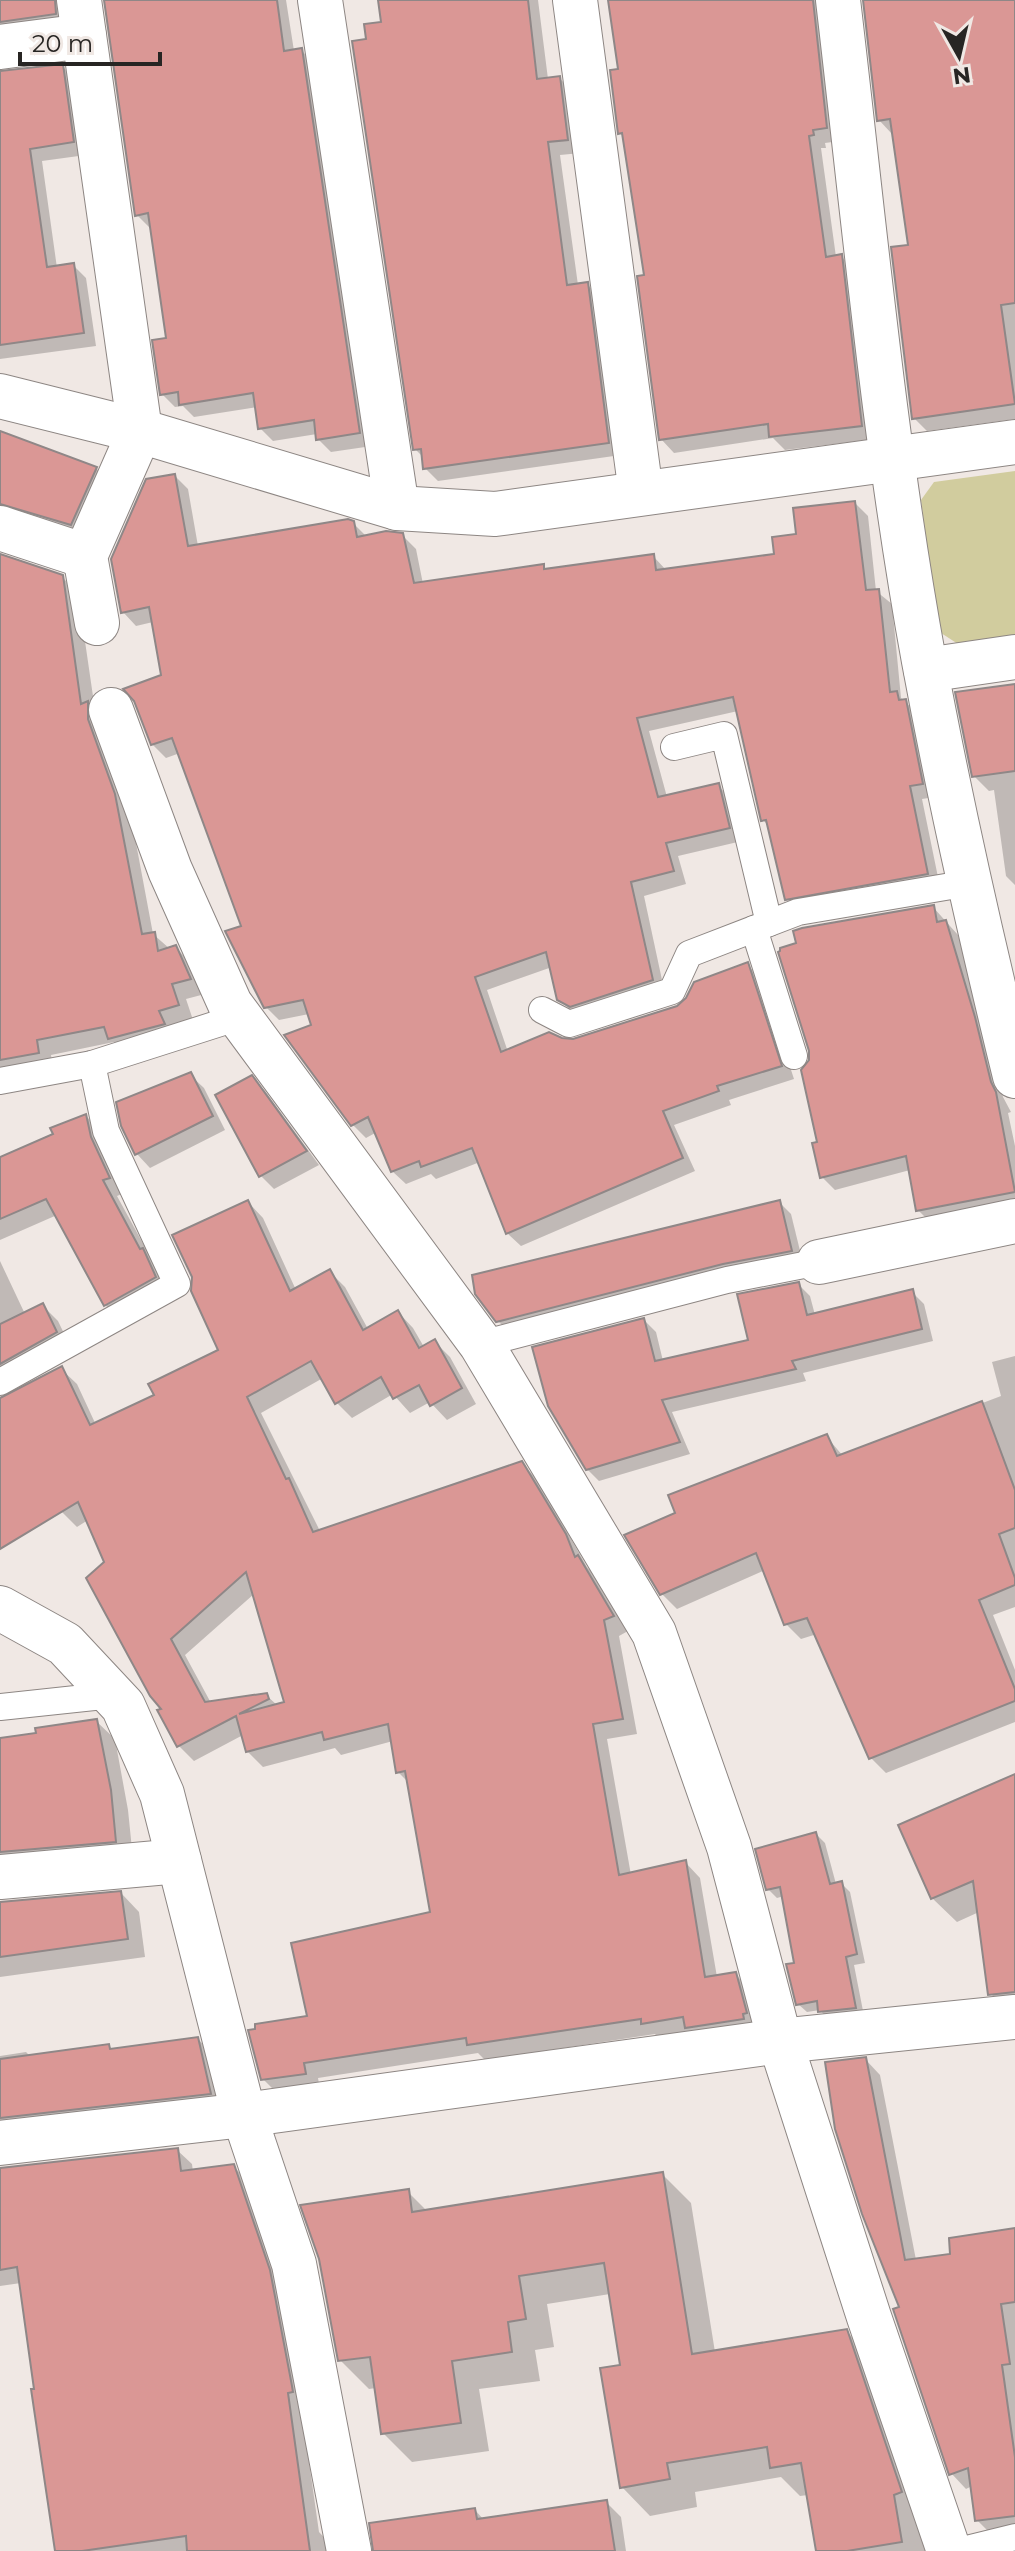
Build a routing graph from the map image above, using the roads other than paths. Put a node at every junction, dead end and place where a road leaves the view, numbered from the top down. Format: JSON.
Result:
{"nodes":[{"id":1,"x":320,"y":0,"type":"edge"},
{"id":2,"x":575,"y":0,"type":"edge"},
{"id":3,"x":838,"y":0,"type":"edge"},
{"id":4,"x":82,"y":18,"type":"edge"},
{"id":5,"x":0,"y":47,"type":"edge"},
{"id":6,"x":0,"y":396,"type":"edge"},
{"id":7,"x":140,"y":431,"type":"junction"},
{"id":8,"x":1015,"y":442,"type":"edge"},
{"id":9,"x":893,"y":459,"type":"junction"},
{"id":10,"x":641,"y":493,"type":"junction"},
{"id":11,"x":397,"y":508,"type":"junction"},
{"id":12,"x":0,"y":528,"type":"edge"},
{"id":13,"x":85,"y":556,"type":"junction"},
{"id":14,"x":97,"y":623,"type":"dead end"},
{"id":15,"x":1015,"y":657,"type":"edge"},
{"id":16,"x":926,"y":670,"type":"junction"},
{"id":17,"x":111,"y":710,"type":"dead end"},
{"id":18,"x":674,"y":747,"type":"dead end"},
{"id":19,"x":987,"y":908,"type":"edge"},
{"id":20,"x":762,"y":926,"type":"junction"},
{"id":21,"x":542,"y":1010,"type":"dead end"},
{"id":22,"x":239,"y":1017,"type":"junction"},
{"id":23,"x":794,"y":1056,"type":"dead end"},
{"id":24,"x":92,"y":1064,"type":"junction"},
{"id":25,"x":1015,"y":1076,"type":"edge"},
{"id":26,"x":0,"y":1081,"type":"edge"},
{"id":27,"x":1015,"y":1221,"type":"edge"},
{"id":28,"x":819,"y":1262,"type":"joint"},
{"id":29,"x":481,"y":1344,"type":"junction"},
{"id":30,"x":0,"y":1382,"type":"edge"},
{"id":31,"x":0,"y":1608,"type":"edge"},
{"id":32,"x":113,"y":1695,"type":"junction"},
{"id":33,"x":0,"y":1707,"type":"edge"},
{"id":34,"x":179,"y":1861,"type":"junction"},
{"id":35,"x":0,"y":1877,"type":"edge"},
{"id":36,"x":1015,"y":2017,"type":"edge"},
{"id":37,"x":780,"y":2041,"type":"junction"},
{"id":38,"x":244,"y":2115,"type":"junction"},
{"id":39,"x":0,"y":2143,"type":"edge"},
{"id":40,"x":1015,"y":2537,"type":"edge"},
{"id":41,"x":349,"y":2551,"type":"edge"},
{"id":42,"x":949,"y":2551,"type":"edge"},
{"id":43,"x":958,"y":2551,"type":"edge"}],
"edges":[{"from":1,"to":11,"type":"street"},
{"from":2,"to":10,"type":"street"},
{"from":3,"to":9,"type":"street"},
{"from":4,"to":5,"type":"street"},
{"from":4,"to":7,"type":"street"},
{"from":6,"to":7,"type":"street"},
{"from":7,"to":11,"type":"street"},
{"from":7,"to":13,"type":"street"},
{"from":8,"to":9,"type":"street"},
{"from":9,"to":10,"type":"street"},
{"from":9,"to":16,"type":"street"},
{"from":10,"to":11,"type":"street"},
{"from":12,"to":13,"type":"street"},
{"from":13,"to":14,"type":"street"},
{"from":15,"to":16,"type":"street"},
{"from":16,"to":19,"type":"street"},
{"from":17,"to":22,"type":"street"},
{"from":18,"to":20,"type":"lane"},
{"from":19,"to":20,"type":"lane"},
{"from":19,"to":25,"type":"street"},
{"from":20,"to":21,"type":"lane"},
{"from":20,"to":23,"type":"lane"},
{"from":22,"to":24,"type":"lane"},
{"from":22,"to":29,"type":"street"},
{"from":24,"to":26,"type":"lane"},
{"from":24,"to":30,"type":"lane"},
{"from":27,"to":28,"type":"street"},
{"from":28,"to":29,"type":"lane"},
{"from":29,"to":37,"type":"street"},
{"from":31,"to":32,"type":"street"},
{"from":32,"to":33,"type":"lane"},
{"from":32,"to":34,"type":"street"},
{"from":34,"to":35,"type":"street"},
{"from":34,"to":38,"type":"street"},
{"from":36,"to":37,"type":"street"},
{"from":37,"to":38,"type":"street"},
{"from":37,"to":42,"type":"street"},
{"from":38,"to":39,"type":"street"},
{"from":38,"to":41,"type":"street"},
{"from":40,"to":43,"type":"lane"}]}
